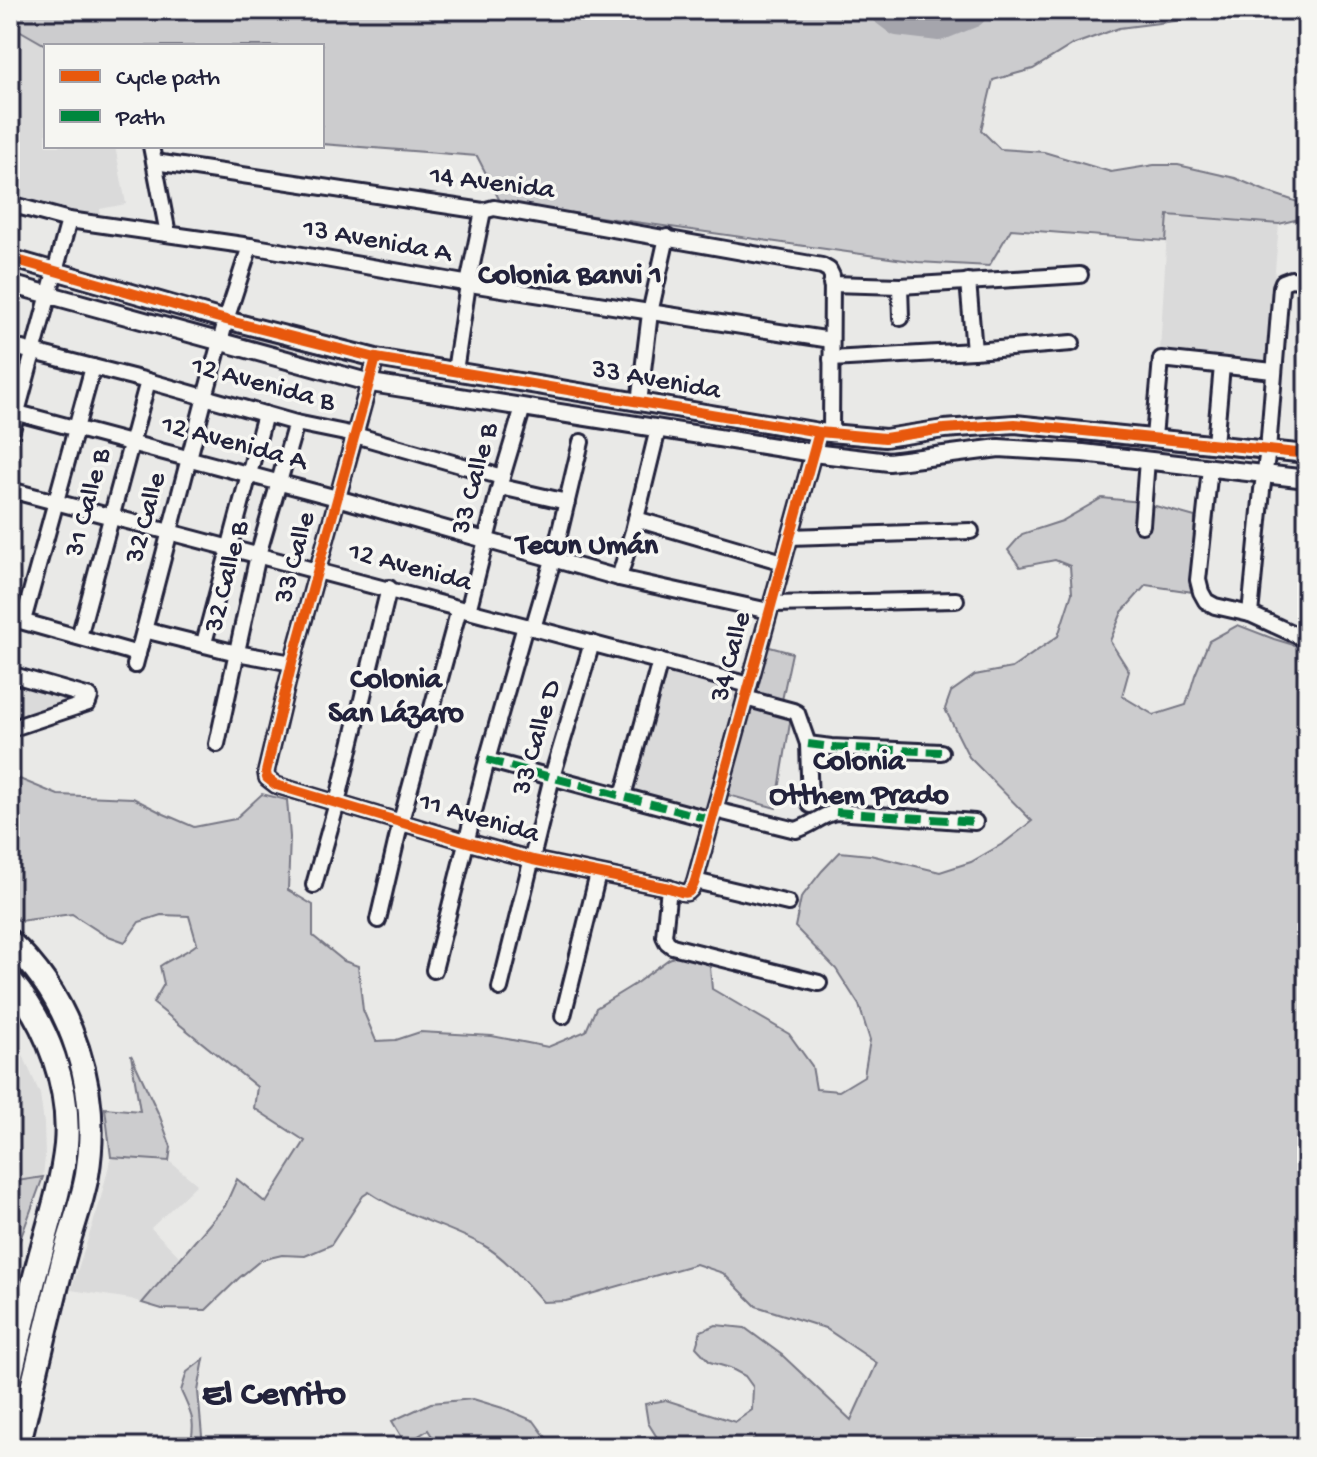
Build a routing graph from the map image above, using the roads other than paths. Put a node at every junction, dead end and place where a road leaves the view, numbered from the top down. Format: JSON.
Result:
{"nodes":[{"id":1,"x":152,"y":148,"type":"edge"},
{"id":2,"x":155,"y":162,"type":"junction"},
{"id":3,"x":10,"y":204,"type":"edge"},
{"id":4,"x":483,"y":211,"type":"junction"},
{"id":5,"x":69,"y":220,"type":"junction"},
{"id":6,"x":168,"y":234,"type":"junction"},
{"id":7,"x":667,"y":237,"type":"junction"},
{"id":8,"x":250,"y":246,"type":"junction"},
{"id":9,"x":10,"y":258,"type":"edge"},
{"id":10,"x":822,"y":266,"type":"joint"},
{"id":11,"x":55,"y":272,"type":"junction"},
{"id":12,"x":1080,"y":275,"type":"dead end"},
{"id":13,"x":968,"y":281,"type":"junction"},
{"id":14,"x":1307,"y":281,"type":"edge"},
{"id":15,"x":10,"y":284,"type":"edge"},
{"id":16,"x":468,"y":284,"type":"junction"},
{"id":17,"x":831,"y":284,"type":"junction"},
{"id":18,"x":900,"y":286,"type":"junction"},
{"id":19,"x":48,"y":294,"type":"junction"},
{"id":20,"x":650,"y":313,"type":"junction"},
{"id":21,"x":901,"y":318,"type":"dead end"},
{"id":22,"x":226,"y":320,"type":"junction"},
{"id":23,"x":831,"y":340,"type":"junction"},
{"id":24,"x":220,"y":343,"type":"junction"},
{"id":25,"x":1072,"y":343,"type":"dead end"},
{"id":26,"x":10,"y":346,"type":"edge"},
{"id":27,"x":32,"y":351,"type":"junction"},
{"id":28,"x":974,"y":351,"type":"junction"},
{"id":29,"x":376,"y":358,"type":"junction"},
{"id":30,"x":831,"y":359,"type":"junction"},
{"id":31,"x":1222,"y":366,"type":"junction"},
{"id":32,"x":93,"y":367,"type":"junction"},
{"id":33,"x":455,"y":371,"type":"junction"},
{"id":34,"x":1273,"y":371,"type":"junction"},
{"id":35,"x":148,"y":381,"type":"junction"},
{"id":36,"x":371,"y":383,"type":"junction"},
{"id":37,"x":205,"y":397,"type":"junction"},
{"id":38,"x":639,"y":403,"type":"junction"},
{"id":39,"x":523,"y":407,"type":"junction"},
{"id":40,"x":13,"y":412,"type":"edge"},
{"id":41,"x":265,"y":414,"type":"junction"},
{"id":42,"x":296,"y":423,"type":"junction"},
{"id":43,"x":77,"y":429,"type":"junction"},
{"id":44,"x":658,"y":429,"type":"junction"},
{"id":45,"x":825,"y":433,"type":"junction"},
{"id":46,"x":355,"y":435,"type":"junction"},
{"id":47,"x":1154,"y":437,"type":"junction"},
{"id":48,"x":10,"y":438,"type":"edge"},
{"id":49,"x":581,"y":442,"type":"dead end"},
{"id":50,"x":131,"y":444,"type":"junction"},
{"id":51,"x":1215,"y":444,"type":"junction"},
{"id":52,"x":1268,"y":450,"type":"junction"},
{"id":53,"x":813,"y":453,"type":"junction"},
{"id":54,"x":1307,"y":454,"type":"edge"},
{"id":55,"x":189,"y":459,"type":"junction"},
{"id":56,"x":1147,"y":460,"type":"junction"},
{"id":57,"x":1210,"y":468,"type":"junction"},
{"id":58,"x":1265,"y":474,"type":"junction"},
{"id":59,"x":249,"y":475,"type":"junction"},
{"id":60,"x":1307,"y":479,"type":"edge"},
{"id":61,"x":279,"y":482,"type":"junction"},
{"id":62,"x":502,"y":482,"type":"junction"},
{"id":63,"x":10,"y":490,"type":"edge"},
{"id":64,"x":337,"y":498,"type":"junction"},
{"id":65,"x":57,"y":502,"type":"junction"},
{"id":66,"x":567,"y":502,"type":"junction"},
{"id":67,"x":112,"y":517,"type":"junction"},
{"id":68,"x":636,"y":519,"type":"junction"},
{"id":69,"x":1142,"y":525,"type":"dead end"},
{"id":70,"x":971,"y":531,"type":"dead end"},
{"id":71,"x":170,"y":532,"type":"junction"},
{"id":72,"x":790,"y":537,"type":"junction"},
{"id":73,"x":486,"y":541,"type":"junction"},
{"id":74,"x":230,"y":548,"type":"junction"},
{"id":75,"x":258,"y":555,"type":"junction"},
{"id":76,"x":553,"y":560,"type":"junction"},
{"id":77,"x":783,"y":562,"type":"junction"},
{"id":78,"x":318,"y":571,"type":"junction"},
{"id":79,"x":619,"y":578,"type":"junction"},
{"id":80,"x":389,"y":588,"type":"junction"},
{"id":81,"x":956,"y":600,"type":"dead end"},
{"id":82,"x":770,"y":607,"type":"junction"},
{"id":83,"x":463,"y":610,"type":"junction"},
{"id":84,"x":1250,"y":614,"type":"junction"},
{"id":85,"x":16,"y":619,"type":"edge"},
{"id":86,"x":529,"y":627,"type":"junction"},
{"id":87,"x":1307,"y":629,"type":"edge"},
{"id":88,"x":144,"y":630,"type":"junction"},
{"id":89,"x":79,"y":637,"type":"junction"},
{"id":90,"x":1306,"y":639,"type":"edge"},
{"id":91,"x":204,"y":643,"type":"junction"},
{"id":92,"x":592,"y":643,"type":"junction"},
{"id":93,"x":237,"y":653,"type":"junction"},
{"id":94,"x":660,"y":661,"type":"junction"},
{"id":95,"x":292,"y":663,"type":"junction"},
{"id":96,"x":10,"y":674,"type":"edge"},
{"id":97,"x":747,"y":692,"type":"junction"},
{"id":98,"x":10,"y":729,"type":"edge"},
{"id":99,"x":217,"y":744,"type":"dead end"},
{"id":100,"x":808,"y":744,"type":"junction"},
{"id":101,"x":941,"y":752,"type":"dead end"},
{"id":102,"x":487,"y":760,"type":"junction"},
{"id":103,"x":266,"y":772,"type":"joint"},
{"id":104,"x":552,"y":777,"type":"junction"},
{"id":105,"x":623,"y":796,"type":"junction"},
{"id":106,"x":337,"y":803,"type":"junction"},
{"id":107,"x":810,"y":805,"type":"dead end"},
{"id":108,"x":713,"y":815,"type":"junction"},
{"id":109,"x":401,"y":821,"type":"junction"},
{"id":110,"x":975,"y":822,"type":"dead end"},
{"id":111,"x":467,"y":842,"type":"junction"},
{"id":112,"x":533,"y":860,"type":"junction"},
{"id":113,"x":598,"y":874,"type":"junction"},
{"id":114,"x":314,"y":885,"type":"dead end"},
{"id":115,"x":691,"y":887,"type":"junction"},
{"id":116,"x":669,"y":888,"type":"junction"},
{"id":117,"x":788,"y":903,"type":"dead end"},
{"id":118,"x":378,"y":920,"type":"dead end"},
{"id":119,"x":10,"y":942,"type":"edge"},
{"id":120,"x":434,"y":970,"type":"dead end"},
{"id":121,"x":10,"y":980,"type":"edge"},
{"id":122,"x":819,"y":983,"type":"dead end"},
{"id":123,"x":500,"y":988,"type":"dead end"},
{"id":124,"x":563,"y":1016,"type":"dead end"},
{"id":125,"x":10,"y":1378,"type":"edge"},
{"id":126,"x":18,"y":1447,"type":"edge"}],
"edges":[{"from":1,"to":2,"type":"street"},
{"from":2,"to":4,"type":"street","name":"14 Avenida"},
{"from":2,"to":6,"type":"street"},
{"from":3,"to":5,"type":"street","name":"13 Avenida A"},
{"from":4,"to":7,"type":"street","name":"14 Avenida"},
{"from":4,"to":16,"type":"street"},
{"from":5,"to":6,"type":"street","name":"13 Avenida A"},
{"from":5,"to":11,"type":"street"},
{"from":6,"to":8,"type":"street","name":"13 Avenida A"},
{"from":7,"to":10,"type":"street","name":"14 Avenida"},
{"from":7,"to":20,"type":"street"},
{"from":8,"to":16,"type":"street","name":"13 Avenida A"},
{"from":8,"to":22,"type":"street","name":"32 Calle"},
{"from":9,"to":11,"type":"street","name":"33 Avenida"},
{"from":10,"to":17,"type":"street","name":"34 Calle"},
{"from":11,"to":19,"type":"street"},
{"from":11,"to":22,"type":"street","name":"33 Avenida"},
{"from":12,"to":13,"type":"street"},
{"from":13,"to":18,"type":"street"},
{"from":13,"to":28,"type":"street"},
{"from":14,"to":34,"type":"street"},
{"from":15,"to":19,"type":"street","name":"33 Avenida"},
{"from":16,"to":20,"type":"street","name":"13 Avenida A"},
{"from":16,"to":33,"type":"street"},
{"from":17,"to":18,"type":"street"},
{"from":17,"to":23,"type":"street","name":"34 Calle"},
{"from":18,"to":21,"type":"street"},
{"from":19,"to":24,"type":"street","name":"33 Avenida"},
{"from":19,"to":27,"type":"street"},
{"from":20,"to":23,"type":"street","name":"13 Avenida A"},
{"from":20,"to":38,"type":"street"},
{"from":22,"to":24,"type":"street","name":"32 Calle"},
{"from":22,"to":29,"type":"street","name":"33 Avenida"},
{"from":23,"to":30,"type":"street","name":"34 Calle"},
{"from":24,"to":36,"type":"street","name":"33 Avenida"},
{"from":24,"to":37,"type":"street","name":"32 Calle"},
{"from":25,"to":28,"type":"street"},
{"from":26,"to":27,"type":"street","name":"12 Avenida B"},
{"from":27,"to":32,"type":"street","name":"12 Avenida B"},
{"from":27,"to":40,"type":"street"},
{"from":28,"to":30,"type":"street"},
{"from":29,"to":33,"type":"street","name":"33 Avenida"},
{"from":29,"to":36,"type":"street","name":"33 Calle"},
{"from":30,"to":45,"type":"street","name":"34 Calle"},
{"from":31,"to":34,"type":"street"},
{"from":31,"to":47,"type":"street"},
{"from":31,"to":51,"type":"street"},
{"from":32,"to":35,"type":"street","name":"12 Avenida B"},
{"from":32,"to":43,"type":"street"},
{"from":33,"to":38,"type":"street","name":"33 Avenida"},
{"from":34,"to":52,"type":"street"},
{"from":35,"to":37,"type":"street","name":"12 Avenida B"},
{"from":35,"to":50,"type":"street","name":"31 Calle B"},
{"from":36,"to":39,"type":"street","name":"33 Avenida"},
{"from":36,"to":46,"type":"street","name":"33 Calle"},
{"from":37,"to":41,"type":"street","name":"12 Avenida B"},
{"from":37,"to":55,"type":"street","name":"32 Calle"},
{"from":38,"to":45,"type":"street","name":"33 Avenida"},
{"from":39,"to":44,"type":"street","name":"33 Avenida"},
{"from":39,"to":62,"type":"street","name":"33 Calle B"},
{"from":40,"to":43,"type":"street","name":"12 Avenida A"},
{"from":40,"to":48,"type":"street"},
{"from":41,"to":42,"type":"street","name":"12 Avenida B"},
{"from":41,"to":59,"type":"street"},
{"from":42,"to":46,"type":"street","name":"12 Avenida B"},
{"from":42,"to":61,"type":"street","name":"32 Calle B"},
{"from":43,"to":50,"type":"street","name":"12 Avenida A"},
{"from":43,"to":65,"type":"street"},
{"from":44,"to":53,"type":"street","name":"33 Avenida"},
{"from":44,"to":68,"type":"street"},
{"from":45,"to":47,"type":"street","name":"33 Avenida"},
{"from":45,"to":53,"type":"street","name":"34 Calle"},
{"from":46,"to":62,"type":"street","name":"12 Avenida B"},
{"from":46,"to":64,"type":"street","name":"33 Calle"},
{"from":47,"to":51,"type":"street","name":"33 Avenida"},
{"from":49,"to":66,"type":"street"},
{"from":50,"to":55,"type":"street","name":"12 Avenida A"},
{"from":50,"to":67,"type":"street","name":"31 Calle B"},
{"from":51,"to":52,"type":"street","name":"33 Avenida"},
{"from":52,"to":54,"type":"street","name":"33 Avenida"},
{"from":52,"to":58,"type":"street"},
{"from":53,"to":56,"type":"street","name":"33 Avenida"},
{"from":53,"to":72,"type":"street","name":"34 Calle"},
{"from":55,"to":59,"type":"street","name":"12 Avenida A"},
{"from":55,"to":71,"type":"street","name":"32 Calle"},
{"from":56,"to":57,"type":"street","name":"33 Avenida"},
{"from":56,"to":69,"type":"street"},
{"from":57,"to":58,"type":"street","name":"33 Avenida"},
{"from":57,"to":84,"type":"street"},
{"from":58,"to":60,"type":"street","name":"33 Avenida"},
{"from":58,"to":84,"type":"street"},
{"from":59,"to":61,"type":"street","name":"12 Avenida A"},
{"from":59,"to":74,"type":"street"},
{"from":61,"to":64,"type":"street","name":"12 Avenida A"},
{"from":61,"to":75,"type":"street","name":"32 Calle B"},
{"from":62,"to":66,"type":"street","name":"12 Avenida B"},
{"from":62,"to":73,"type":"street","name":"33 Calle B"},
{"from":63,"to":65,"type":"street","name":"12 Avenida"},
{"from":64,"to":73,"type":"street","name":"12 Avenida A"},
{"from":64,"to":78,"type":"street","name":"33 Calle"},
{"from":65,"to":67,"type":"street","name":"12 Avenida"},
{"from":65,"to":85,"type":"street"},
{"from":66,"to":76,"type":"street"},
{"from":67,"to":71,"type":"street","name":"12 Avenida"},
{"from":67,"to":89,"type":"street","name":"31 Calle B"},
{"from":68,"to":77,"type":"street"},
{"from":68,"to":79,"type":"street"},
{"from":70,"to":72,"type":"street"},
{"from":71,"to":74,"type":"street","name":"12 Avenida"},
{"from":71,"to":88,"type":"street","name":"32 Calle"},
{"from":72,"to":77,"type":"street","name":"34 Calle"},
{"from":73,"to":76,"type":"street","name":"12 Avenida A"},
{"from":73,"to":83,"type":"street","name":"33 Calle B"},
{"from":74,"to":75,"type":"street","name":"12 Avenida"},
{"from":74,"to":91,"type":"street"},
{"from":75,"to":78,"type":"street","name":"12 Avenida"},
{"from":75,"to":93,"type":"street","name":"32 Calle B"},
{"from":76,"to":79,"type":"street","name":"12 Avenida A"},
{"from":76,"to":86,"type":"street"},
{"from":77,"to":82,"type":"street","name":"34 Calle"},
{"from":78,"to":80,"type":"street","name":"12 Avenida"},
{"from":78,"to":95,"type":"street","name":"33 Calle"},
{"from":79,"to":82,"type":"street","name":"12 Avenida A"},
{"from":80,"to":83,"type":"street","name":"12 Avenida"},
{"from":80,"to":106,"type":"street"},
{"from":81,"to":82,"type":"street","name":"12 Avenida A"},
{"from":82,"to":97,"type":"street","name":"34 Calle"},
{"from":83,"to":86,"type":"street","name":"12 Avenida"},
{"from":83,"to":109,"type":"street","name":"33 Calle B"},
{"from":84,"to":90,"type":"street"},
{"from":85,"to":89,"type":"street"},
{"from":86,"to":92,"type":"street","name":"12 Avenida"},
{"from":86,"to":102,"type":"street"},
{"from":87,"to":90,"type":"street"},
{"from":88,"to":89,"type":"street","name":"32 Calle"},
{"from":88,"to":91,"type":"street"},
{"from":91,"to":93,"type":"street"},
{"from":92,"to":94,"type":"street","name":"12 Avenida"},
{"from":92,"to":104,"type":"street","name":"33 Calle D"},
{"from":93,"to":95,"type":"street"},
{"from":93,"to":99,"type":"street","name":"32 Calle B"},
{"from":94,"to":97,"type":"street","name":"12 Avenida"},
{"from":94,"to":105,"type":"street"},
{"from":95,"to":103,"type":"street","name":"33 Calle"},
{"from":96,"to":98,"type":"street"},
{"from":97,"to":100,"type":"street","name":"12 Avenida"},
{"from":97,"to":108,"type":"street","name":"34 Calle"},
{"from":100,"to":101,"type":"street"},
{"from":100,"to":107,"type":"street"},
{"from":102,"to":104,"type":"street"},
{"from":102,"to":111,"type":"street"},
{"from":103,"to":106,"type":"street","name":"11 Avenida"},
{"from":104,"to":105,"type":"street"},
{"from":104,"to":112,"type":"street","name":"33 Calle D"},
{"from":105,"to":108,"type":"street"},
{"from":106,"to":109,"type":"street","name":"11 Avenida"},
{"from":106,"to":114,"type":"street"},
{"from":108,"to":110,"type":"street"},
{"from":108,"to":115,"type":"street","name":"34 Calle"},
{"from":109,"to":111,"type":"street","name":"11 Avenida"},
{"from":109,"to":118,"type":"street","name":"33 Calle B"},
{"from":111,"to":112,"type":"street","name":"11 Avenida"},
{"from":111,"to":120,"type":"street"},
{"from":112,"to":113,"type":"street","name":"11 Avenida"},
{"from":112,"to":123,"type":"street","name":"33 Calle D"},
{"from":113,"to":116,"type":"street","name":"11 Avenida"},
{"from":113,"to":124,"type":"street"},
{"from":115,"to":116,"type":"street","name":"11 Avenida"},
{"from":115,"to":117,"type":"street","name":"11 Avenida"},
{"from":116,"to":122,"type":"street"},
{"from":119,"to":126,"type":"highway"},
{"from":121,"to":125,"type":"highway"}]}
